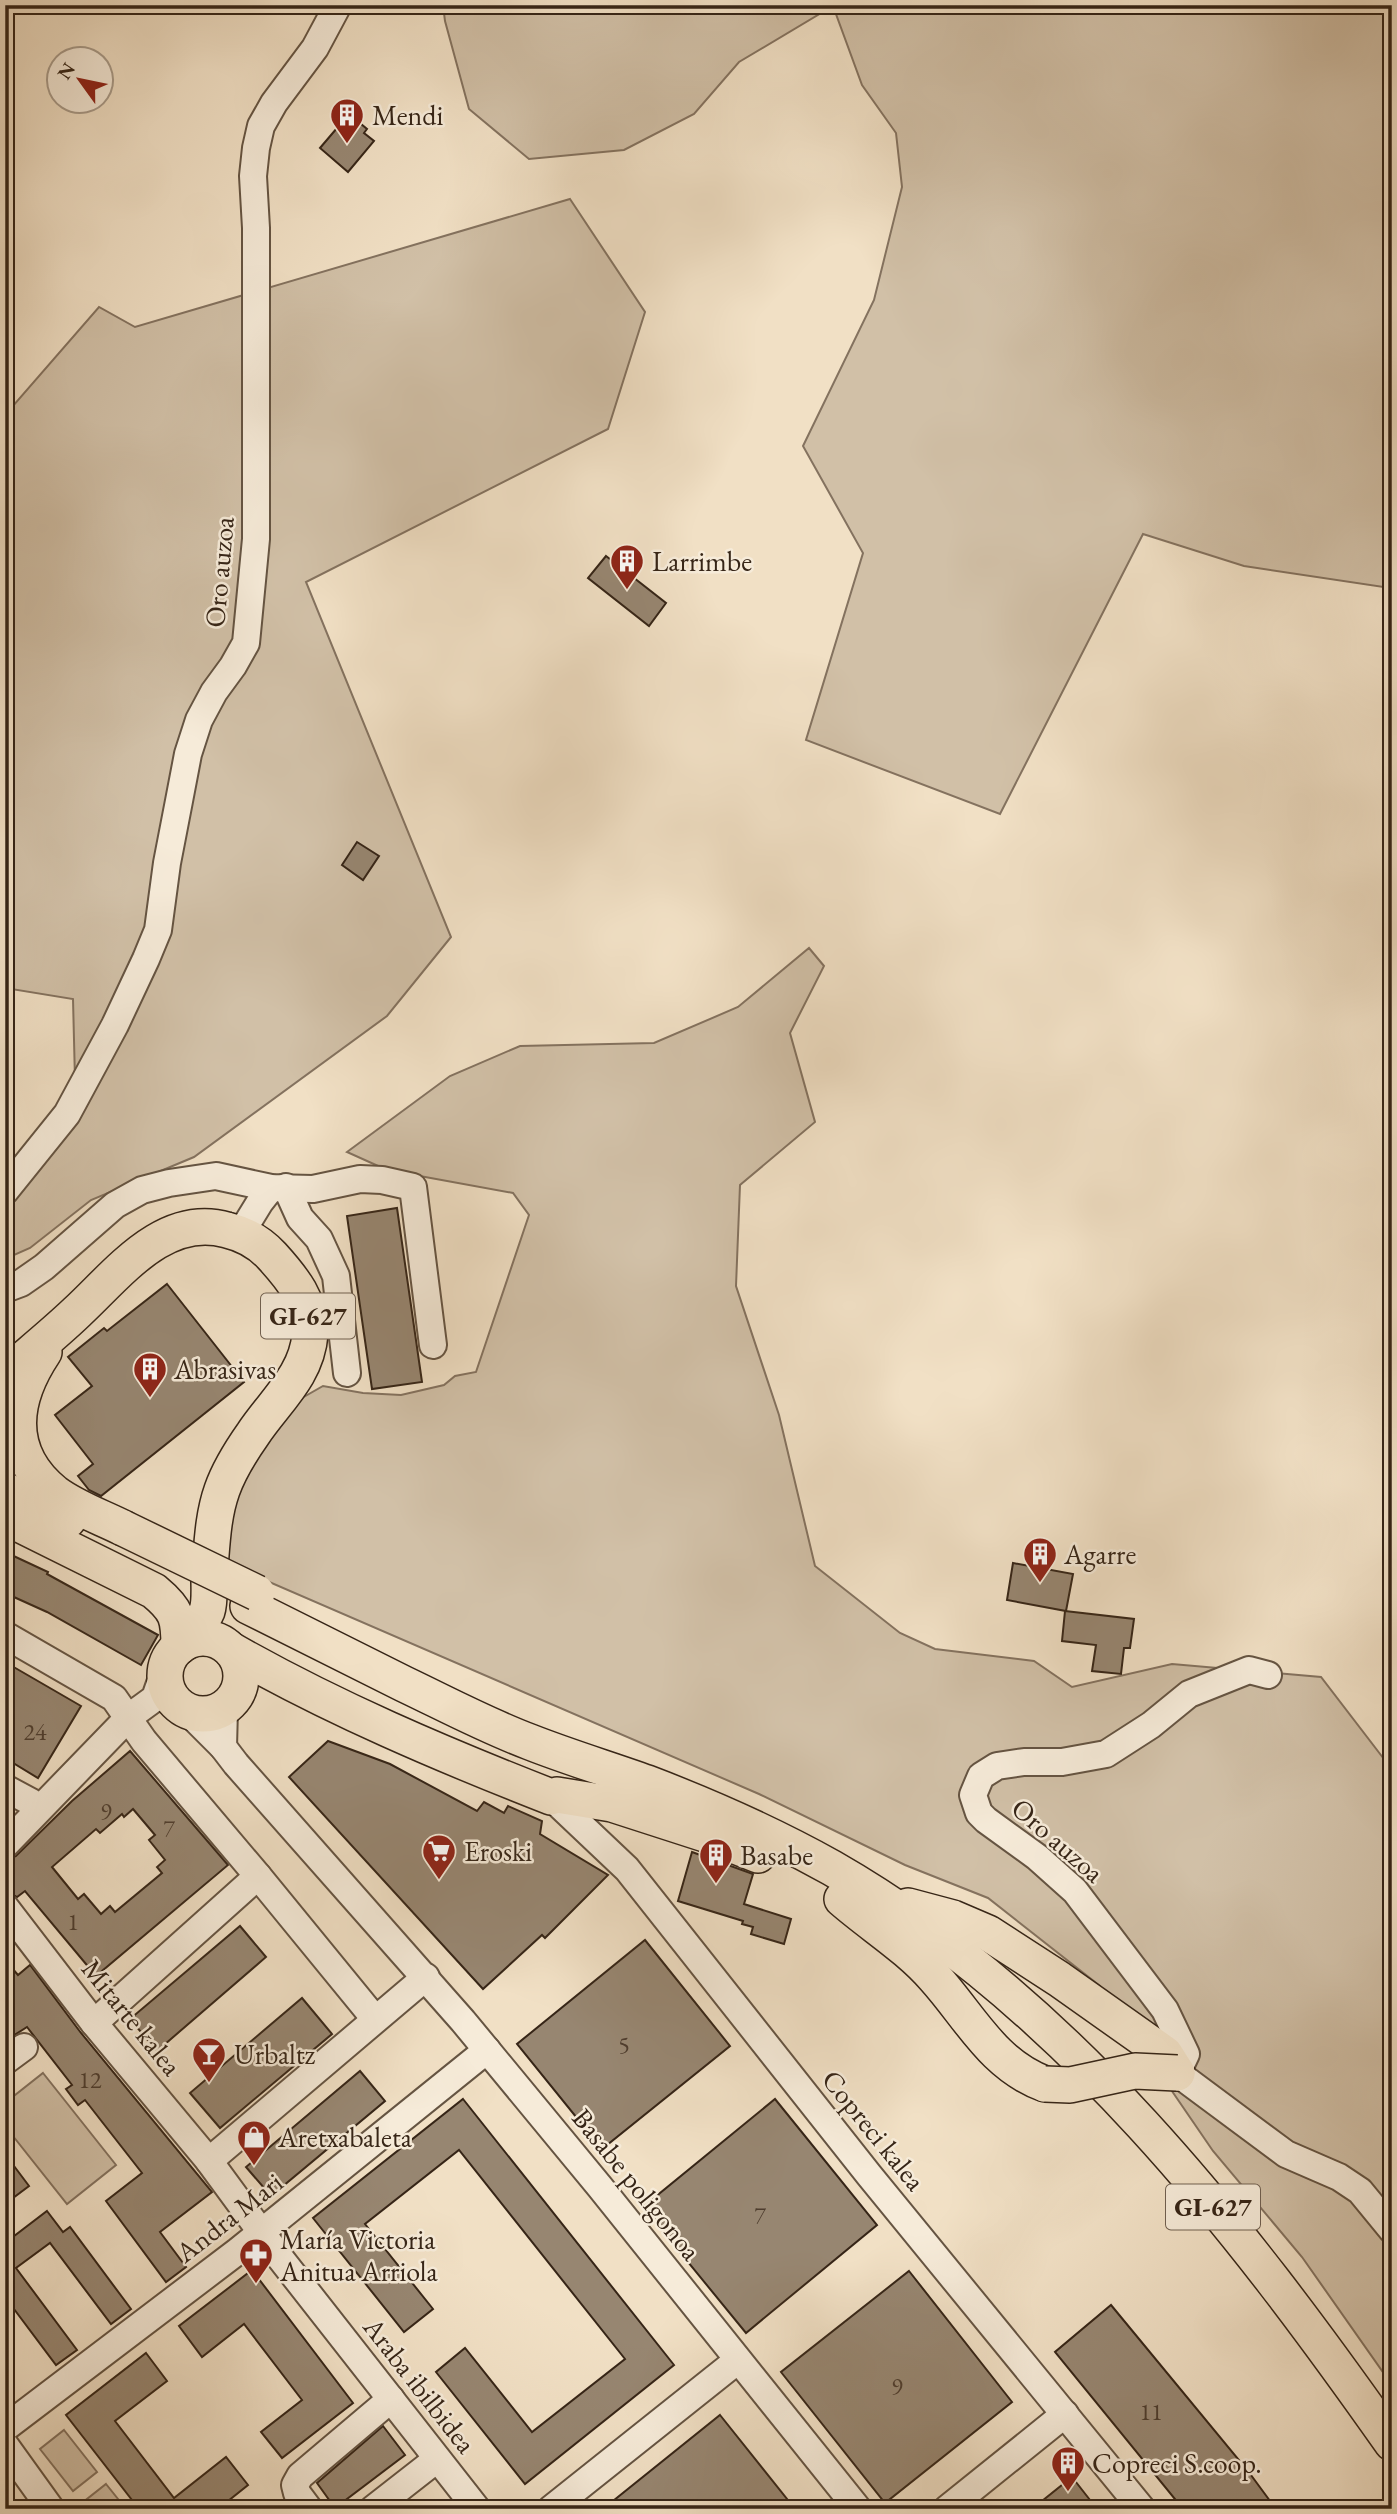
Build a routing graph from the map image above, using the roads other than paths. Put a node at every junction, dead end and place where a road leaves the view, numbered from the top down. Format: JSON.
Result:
{"nodes":[{"id":1,"x":338,"y":5,"type":"edge"},
{"id":2,"x":279,"y":1188,"type":"junction"},
{"id":3,"x":5,"y":1191,"type":"edge"},
{"id":4,"x":241,"y":1234,"type":"junction"},
{"id":5,"x":5,"y":1289,"type":"edge"},
{"id":6,"x":65,"y":1324,"type":"junction"},
{"id":7,"x":433,"y":1345,"type":"dead end"},
{"id":8,"x":347,"y":1373,"type":"dead end"},
{"id":9,"x":5,"y":1376,"type":"edge"},
{"id":10,"x":5,"y":1490,"type":"edge"},
{"id":11,"x":5,"y":1517,"type":"edge"},
{"id":12,"x":119,"y":1536,"type":"junction"},
{"id":13,"x":207,"y":1611,"type":"junction"},
{"id":14,"x":5,"y":1635,"type":"edge"},
{"id":15,"x":227,"y":1647,"type":"junction"},
{"id":16,"x":1268,"y":1675,"type":"dead end"},
{"id":17,"x":174,"y":1678,"type":"junction"},
{"id":18,"x":286,"y":1681,"type":"junction"},
{"id":19,"x":232,"y":1697,"type":"junction"},
{"id":20,"x":129,"y":1717,"type":"junction"},
{"id":21,"x":223,"y":1747,"type":"junction"},
{"id":22,"x":5,"y":1788,"type":"edge"},
{"id":23,"x":551,"y":1797,"type":"junction"},
{"id":24,"x":31,"y":1802,"type":"dead end"},
{"id":25,"x":5,"y":1845,"type":"edge"},
{"id":26,"x":258,"y":1875,"type":"junction"},
{"id":27,"x":842,"y":1899,"type":"junction"},
{"id":28,"x":885,"y":1900,"type":"junction"},
{"id":29,"x":5,"y":1907,"type":"edge"},
{"id":30,"x":426,"y":1977,"type":"junction"},
{"id":31,"x":1008,"y":1993,"type":"junction"},
{"id":32,"x":375,"y":2019,"type":"junction"},
{"id":33,"x":94,"y":2023,"type":"junction"},
{"id":34,"x":486,"y":2050,"type":"junction"},
{"id":35,"x":1177,"y":2073,"type":"junction"},
{"id":36,"x":209,"y":2161,"type":"junction"},
{"id":37,"x":1392,"y":2230,"type":"edge"},
{"id":38,"x":262,"y":2232,"type":"junction"},
{"id":39,"x":738,"y":2360,"type":"junction"},
{"id":40,"x":391,"y":2399,"type":"junction"},
{"id":41,"x":1065,"y":2414,"type":"junction"},
{"id":42,"x":5,"y":2428,"type":"edge"},
{"id":43,"x":1392,"y":2443,"type":"edge"},
{"id":44,"x":5,"y":2445,"type":"edge"},
{"id":45,"x":437,"y":2459,"type":"junction"},
{"id":46,"x":51,"y":2509,"type":"edge"},
{"id":47,"x":309,"y":2509,"type":"edge"},
{"id":48,"x":373,"y":2509,"type":"edge"},
{"id":49,"x":477,"y":2509,"type":"edge"},
{"id":50,"x":551,"y":2509,"type":"edge"},
{"id":51,"x":858,"y":2509,"type":"edge"},
{"id":52,"x":947,"y":2509,"type":"edge"},
{"id":53,"x":1142,"y":2509,"type":"edge"}],
"edges":[{"from":1,"to":3,"type":"street","name":"Oro auzoa"},
{"from":2,"to":4,"type":"street"},
{"from":2,"to":5,"type":"street"},
{"from":2,"to":7,"type":"street"},
{"from":2,"to":8,"type":"street"},
{"from":4,"to":6,"type":"main road","number":"GI-627"},
{"from":4,"to":13,"type":"main road","number":"GI-627"},
{"from":6,"to":9,"type":"main road","number":"GI-627"},
{"from":6,"to":12,"type":"main road","number":"GI-627"},
{"from":10,"to":12,"type":"main road","number":"GI-627"},
{"from":11,"to":17,"type":"main road"},
{"from":12,"to":28,"type":"main road","number":"GI-627"},
{"from":13,"to":15,"type":"main road"},
{"from":13,"to":17,"type":"main road","number":"GI-627"},
{"from":14,"to":20,"type":"street"},
{"from":15,"to":17,"type":"main road","number":"GI-627"},
{"from":15,"to":18,"type":"main road","number":"GI-627"},
{"from":15,"to":19,"type":"main road"},
{"from":16,"to":35,"type":"street","name":"Oro auzoa"},
{"from":17,"to":19,"type":"main road"},
{"from":17,"to":20,"type":"street"},
{"from":17,"to":21,"type":"street","name":"Basabe poligonoa"},
{"from":18,"to":19,"type":"main road"},
{"from":18,"to":23,"type":"main road","number":"GI-627"},
{"from":19,"to":21,"type":"street"},
{"from":20,"to":25,"type":"street"},
{"from":20,"to":26,"type":"street"},
{"from":21,"to":30,"type":"street","name":"Basabe poligonoa"},
{"from":22,"to":24,"type":"street"},
{"from":23,"to":27,"type":"main road","number":"GI-627"},
{"from":23,"to":41,"type":"street","name":"Copreci kalea"},
{"from":26,"to":32,"type":"street"},
{"from":26,"to":33,"type":"street"},
{"from":27,"to":31,"type":"main road","number":"GI-627"},
{"from":27,"to":35,"type":"main road","number":"GI-627","bridge":true},
{"from":28,"to":31,"type":"main road","number":"GI-627"},
{"from":28,"to":35,"type":"main road","number":"GI-627"},
{"from":29,"to":33,"type":"street","name":"Mitarte kalea"},
{"from":30,"to":32,"type":"street"},
{"from":30,"to":34,"type":"street","name":"Basabe poligonoa"},
{"from":31,"to":43,"type":"main road","number":"GI-627"},
{"from":32,"to":36,"type":"street"},
{"from":33,"to":36,"type":"street","name":"Mitarte kalea"},
{"from":34,"to":38,"type":"street","name":"Andra Mari"},
{"from":34,"to":39,"type":"street","name":"Basabe poligonoa"},
{"from":35,"to":37,"type":"street"},
{"from":36,"to":38,"type":"street","name":"Mitarte kalea"},
{"from":38,"to":40,"type":"street","name":"Araba ibilbidea"},
{"from":38,"to":42,"type":"street","name":"Andra Mari"},
{"from":39,"to":50,"type":"street"},
{"from":39,"to":51,"type":"street","name":"Basabe poligonoa"},
{"from":40,"to":45,"type":"street","name":"Araba ibilbidea"},
{"from":40,"to":47,"type":"street"},
{"from":41,"to":52,"type":"street"},
{"from":41,"to":53,"type":"street","name":"Copreci kalea"},
{"from":44,"to":46,"type":"street"},
{"from":45,"to":48,"type":"street"},
{"from":45,"to":49,"type":"street","name":"Araba ibilbidea"}]}
